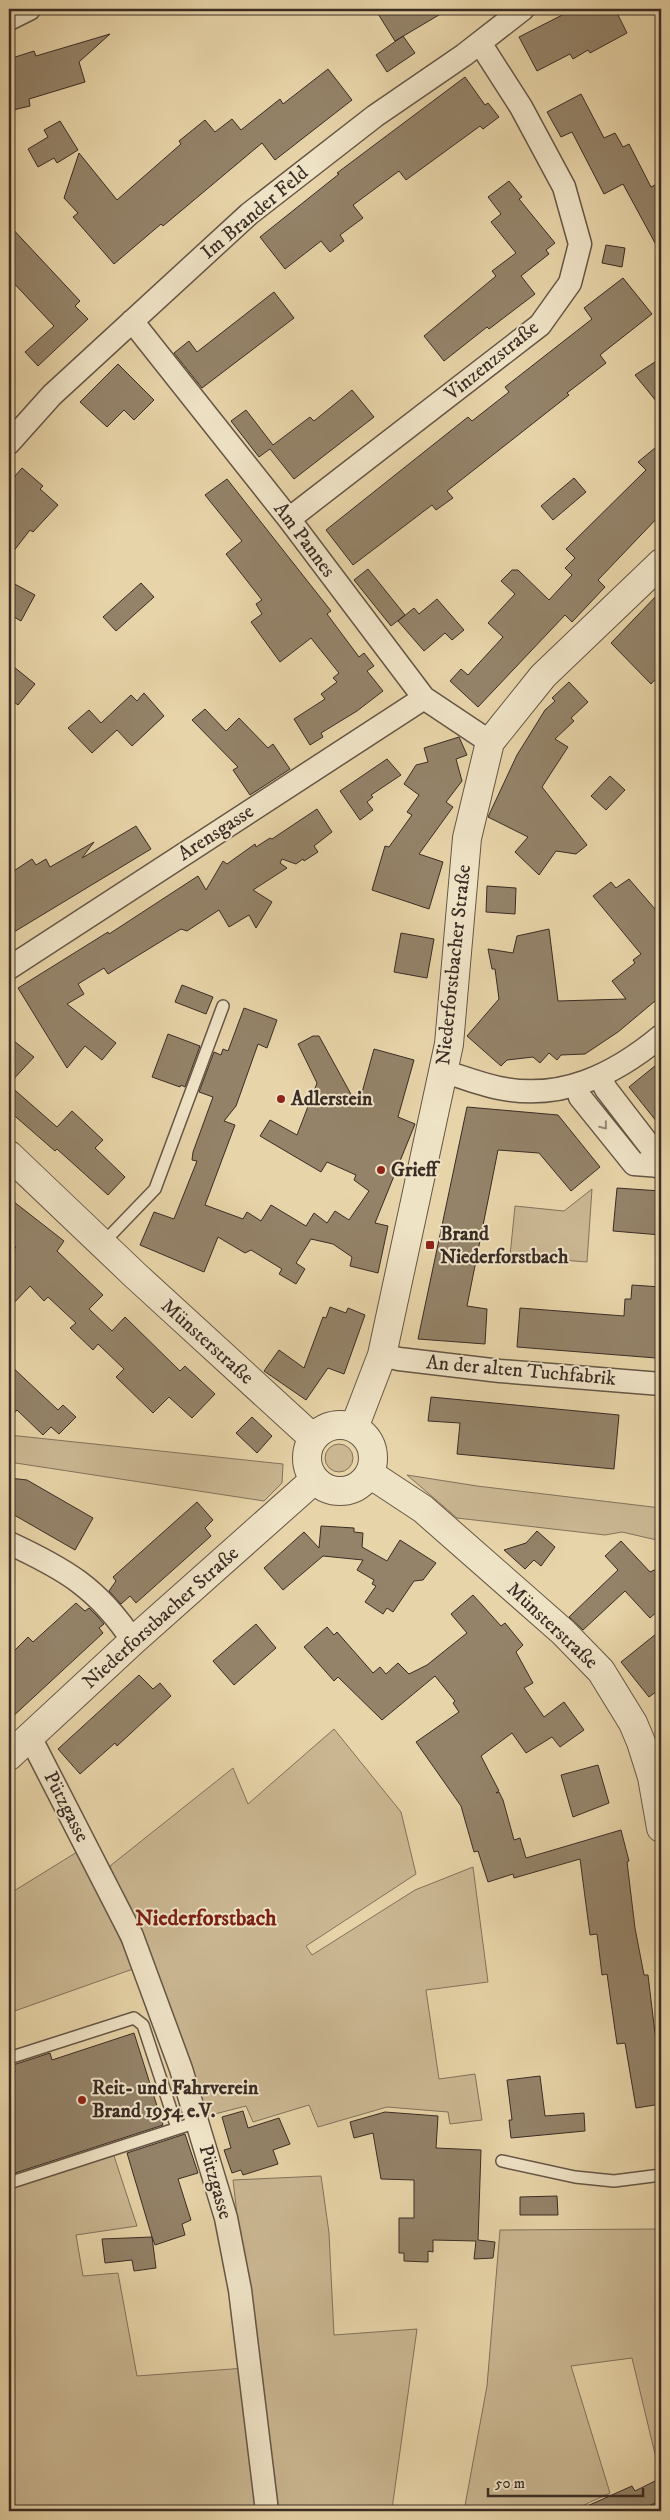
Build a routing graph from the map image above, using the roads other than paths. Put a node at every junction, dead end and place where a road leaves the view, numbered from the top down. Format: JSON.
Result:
{"nodes":[{"id":1,"x":29,"y":9,"type":"edge"},
{"id":2,"x":523,"y":9,"type":"edge"},
{"id":3,"x":9,"y":19,"type":"edge"},
{"id":4,"x":480,"y":43,"type":"junction"},
{"id":5,"x":132,"y":321,"type":"junction"},
{"id":6,"x":9,"y":443,"type":"edge"},
{"id":7,"x":289,"y":518,"type":"junction"},
{"id":8,"x":661,"y":563,"type":"edge"},
{"id":9,"x":424,"y":698,"type":"junction"},
{"id":10,"x":490,"y":742,"type":"junction"},
{"id":11,"x":9,"y":968,"type":"edge"},
{"id":12,"x":224,"y":1006,"type":"dead end"},
{"id":13,"x":661,"y":1036,"type":"edge"},
{"id":14,"x":443,"y":1071,"type":"junction"},
{"id":15,"x":600,"y":1077,"type":"junction"},
{"id":16,"x":577,"y":1086,"type":"junction"},
{"id":17,"x":9,"y":1155,"type":"edge"},
{"id":18,"x":658,"y":1166,"type":"edge"},
{"id":19,"x":102,"y":1244,"type":"junction"},
{"id":20,"x":382,"y":1355,"type":"junction"},
{"id":21,"x":661,"y":1384,"type":"edge"},
{"id":22,"x":354,"y":1428,"type":"junction"},
{"id":23,"x":313,"y":1438,"type":"junction"},
{"id":24,"x":370,"y":1474,"type":"junction"},
{"id":25,"x":314,"y":1480,"type":"junction"},
{"id":26,"x":9,"y":1543,"type":"edge"},
{"id":27,"x":133,"y":1641,"type":"junction"},
{"id":28,"x":30,"y":1737,"type":"junction"},
{"id":29,"x":9,"y":1756,"type":"edge"},
{"id":30,"x":661,"y":1828,"type":"edge"},
{"id":31,"x":9,"y":2058,"type":"edge"},
{"id":32,"x":187,"y":2125,"type":"junction"},
{"id":33,"x":502,"y":2161,"type":"dead end"},
{"id":34,"x":661,"y":2175,"type":"edge"},
{"id":35,"x":9,"y":2183,"type":"edge"},
{"id":36,"x":661,"y":2507,"type":"edge"},
{"id":37,"x":267,"y":2511,"type":"edge"},
{"id":38,"x":655,"y":2511,"type":"edge"}],
"edges":[{"from":1,"to":3,"type":"street"},
{"from":2,"to":4,"type":"street","name":"Im Brander Feld"},
{"from":4,"to":5,"type":"street","name":"Im Brander Feld"},
{"from":4,"to":7,"type":"street","name":"Vinzenzstraße"},
{"from":5,"to":6,"type":"street","name":"Im Brander Feld"},
{"from":5,"to":7,"type":"street","name":"Am Pannes"},
{"from":7,"to":9,"type":"street","name":"Am Pannes"},
{"from":8,"to":10,"type":"street","name":"Niederforstbacher Straße"},
{"from":9,"to":10,"type":"street","name":"Am Pannes"},
{"from":9,"to":11,"type":"street","name":"Arensgasse"},
{"from":10,"to":14,"type":"street","name":"Niederforstbacher Straße"},
{"from":12,"to":19,"type":"lane"},
{"from":13,"to":15,"type":"street"},
{"from":14,"to":16,"type":"street"},
{"from":14,"to":20,"type":"street","name":"Niederforstbacher Straße"},
{"from":15,"to":16,"type":"street"},
{"from":15,"to":18,"type":"street"},
{"from":16,"to":18,"type":"street","one_way":true},
{"from":17,"to":19,"type":"street","name":"Münsterstraße"},
{"from":19,"to":23,"type":"street","name":"Münsterstraße"},
{"from":20,"to":21,"type":"street","name":"An der alten Tuchfabrik"},
{"from":20,"to":22,"type":"street","name":"Niederforstbacher Straße"},
{"from":22,"to":23,"type":"street"},
{"from":22,"to":24,"type":"street"},
{"from":23,"to":25,"type":"street"},
{"from":24,"to":25,"type":"street"},
{"from":24,"to":30,"type":"street","name":"Münsterstraße"},
{"from":25,"to":27,"type":"street","name":"Niederforstbacher Straße"},
{"from":26,"to":27,"type":"street"},
{"from":27,"to":28,"type":"street","name":"Niederforstbacher Straße"},
{"from":28,"to":29,"type":"street","name":"Niederforstbacher Straße"},
{"from":28,"to":32,"type":"street","name":"Pützgasse"},
{"from":31,"to":32,"type":"lane"},
{"from":32,"to":35,"type":"lane"},
{"from":32,"to":37,"type":"street","name":"Pützgasse"},
{"from":33,"to":34,"type":"lane"},
{"from":36,"to":38,"type":"lane"}]}
